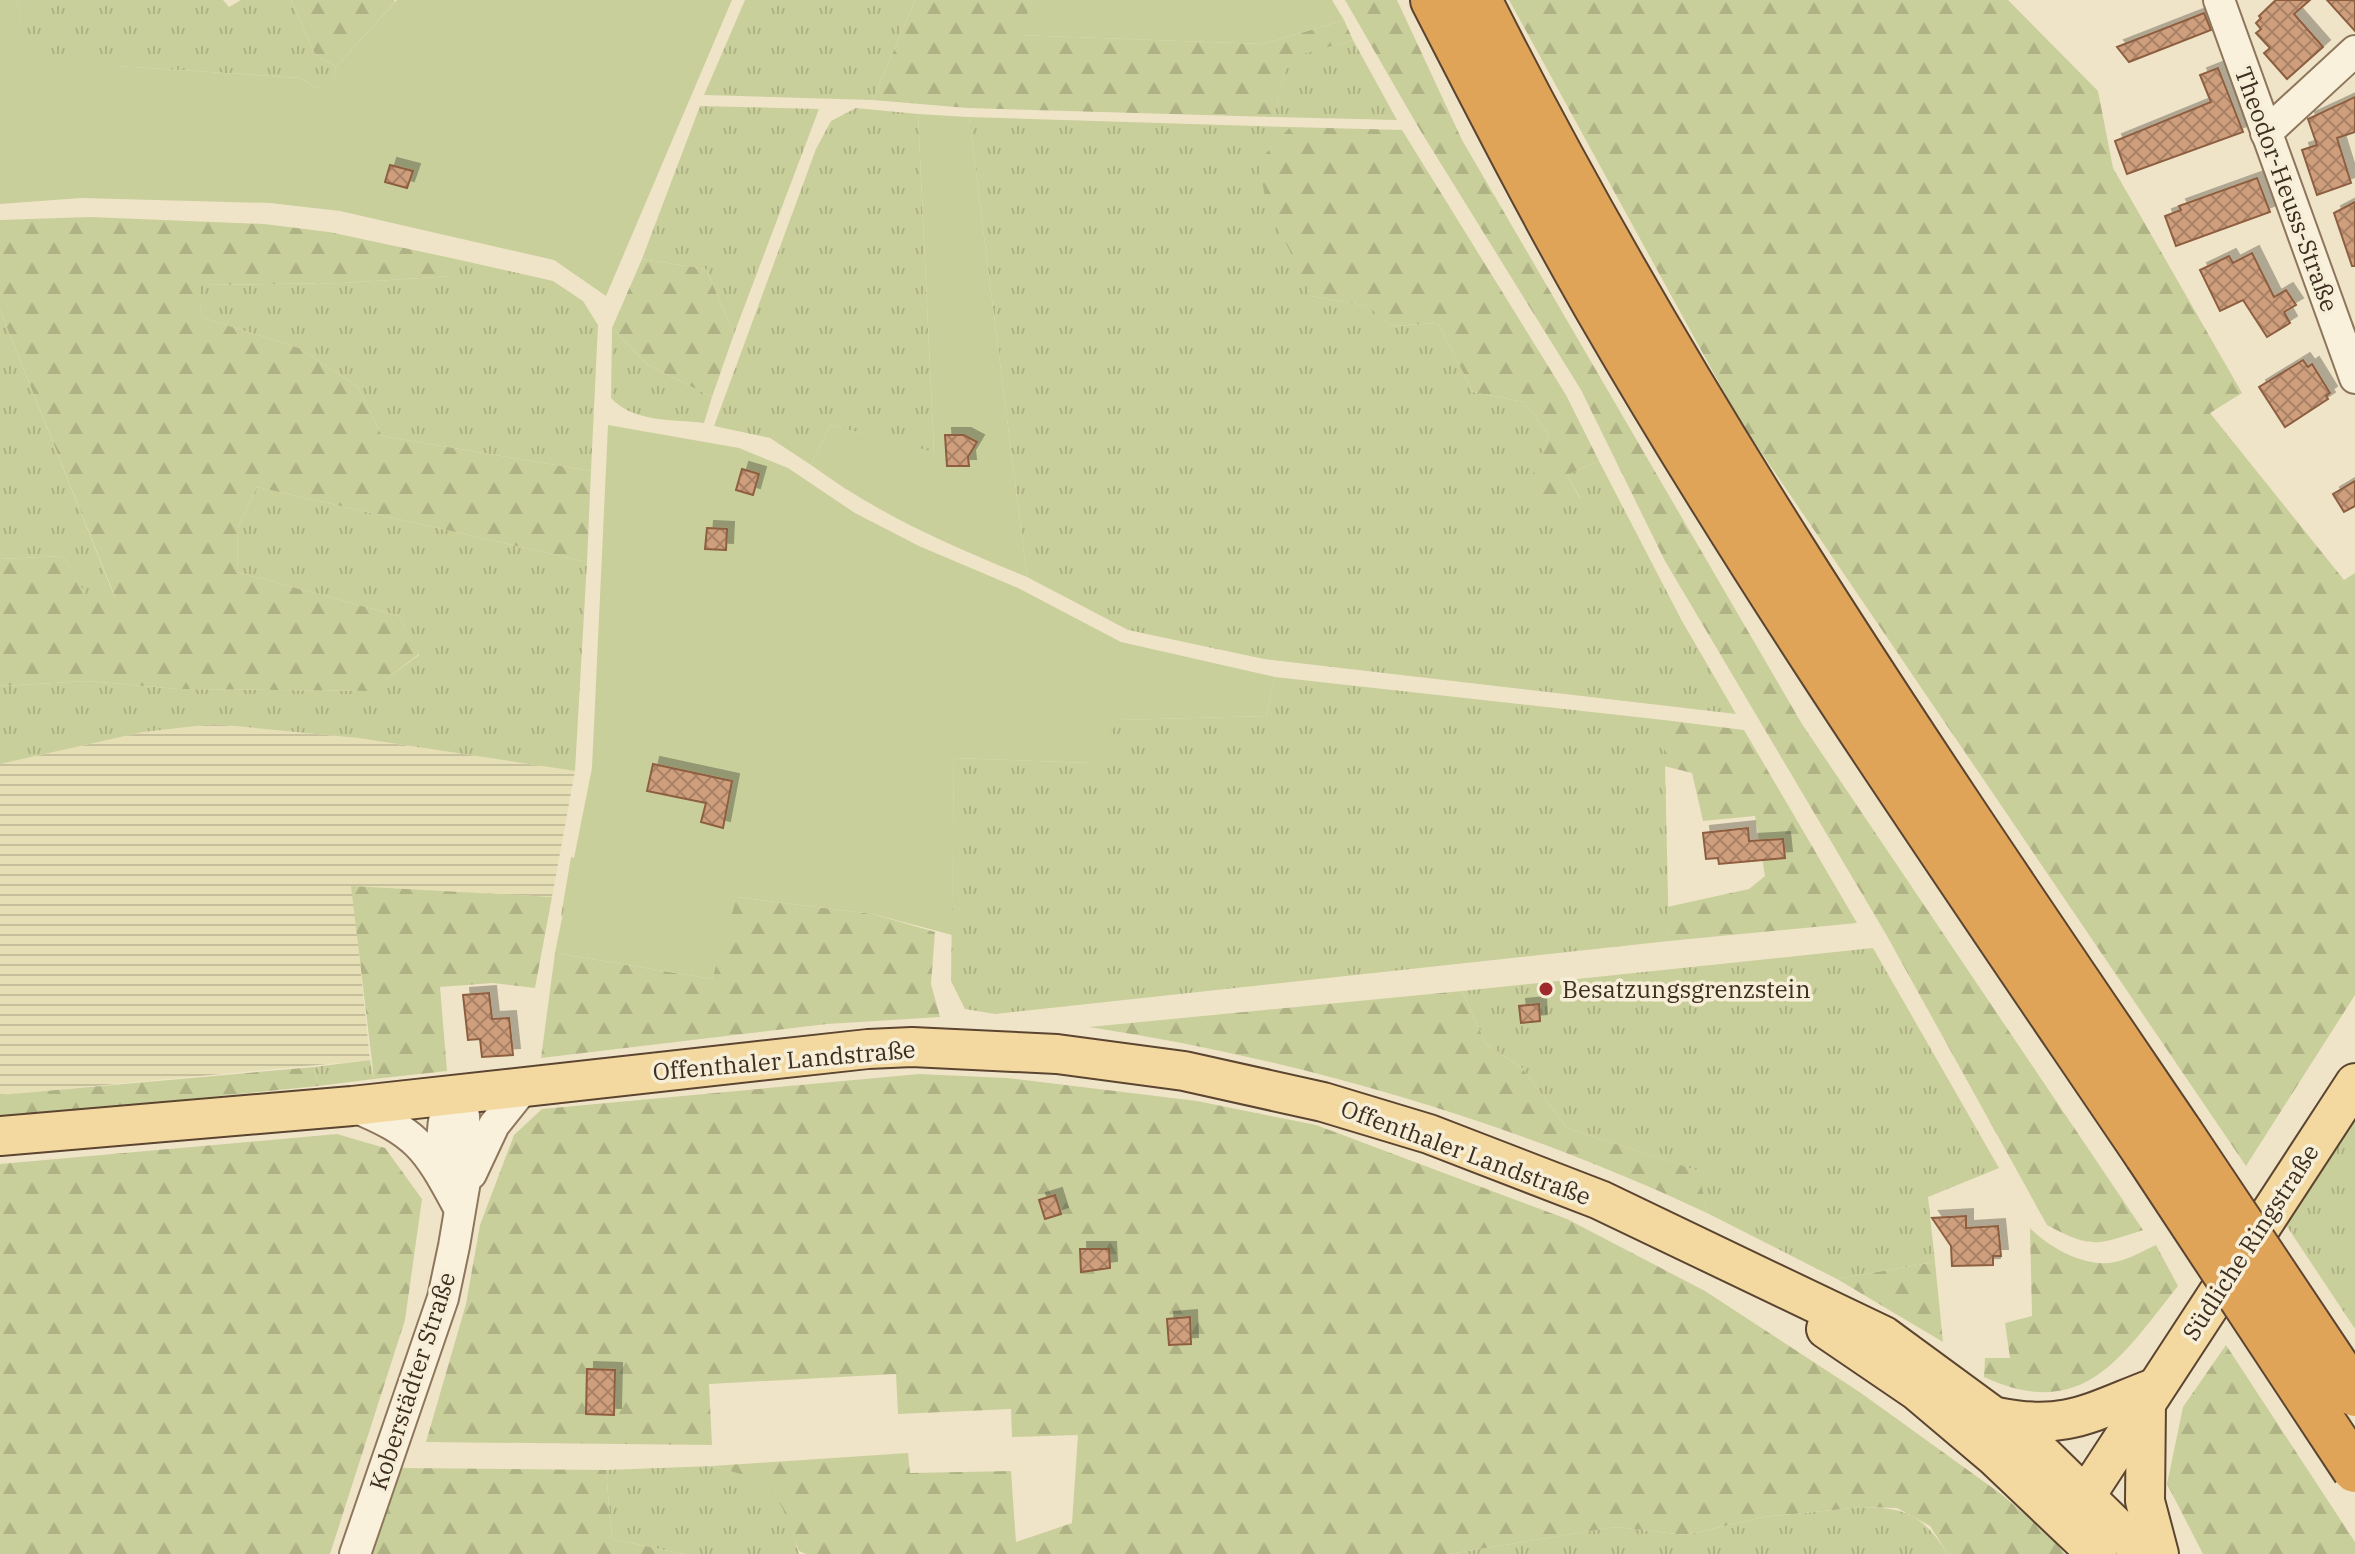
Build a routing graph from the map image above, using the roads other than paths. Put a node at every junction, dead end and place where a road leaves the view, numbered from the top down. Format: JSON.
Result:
{"nodes":[{"id":1,"x":1433,"y":0,"type":"edge"},
{"id":2,"x":1479,"y":0,"type":"edge"},
{"id":3,"x":2219,"y":0,"type":"edge"},
{"id":4,"x":2355,"y":51,"type":"edge"},
{"id":5,"x":2266,"y":133,"type":"junction"},
{"id":6,"x":2355,"y":378,"type":"edge"},
{"id":7,"x":2355,"y":1083,"type":"edge"},
{"id":8,"x":526,"y":1085,"type":"junction"},
{"id":9,"x":451,"y":1094,"type":"junction"},
{"id":10,"x":352,"y":1106,"type":"junction"},
{"id":11,"x":0,"y":1136,"type":"edge"},
{"id":12,"x":2164,"y":1144,"type":"junction"},
{"id":13,"x":458,"y":1206,"type":"junction"},
{"id":14,"x":1769,"y":1284,"type":"junction"},
{"id":15,"x":2355,"y":1394,"type":"edge"},
{"id":16,"x":2150,"y":1395,"type":"junction"},
{"id":17,"x":1997,"y":1417,"type":"junction"},
{"id":18,"x":2355,"y":1470,"type":"edge"},
{"id":19,"x":2077,"y":1510,"type":"junction"},
{"id":20,"x":355,"y":1554,"type":"edge"},
{"id":21,"x":2097,"y":1554,"type":"edge"},
{"id":22,"x":2144,"y":1554,"type":"edge"},
{"id":23,"x":2159,"y":1554,"type":"edge"}],
"edges":[{"from":1,"to":12,"type":"highway"},
{"from":2,"to":12,"type":"highway"},
{"from":3,"to":5,"type":"street","name":"Theodor-Heuss-Straße"},
{"from":4,"to":5,"type":"street"},
{"from":5,"to":6,"type":"street","name":"Theodor-Heuss-Straße"},
{"from":7,"to":16,"type":"main road","name":"Südliche Ringstraße"},
{"from":8,"to":9,"type":"main road","name":"Offenthaler Landstraße"},
{"from":8,"to":13,"type":"street"},
{"from":8,"to":14,"type":"main road","name":"Offenthaler Landstraße"},
{"from":9,"to":10,"type":"main road","name":"Offenthaler Landstraße"},
{"from":9,"to":13,"type":"street"},
{"from":10,"to":11,"type":"main road","name":"Offenthaler Landstraße"},
{"from":10,"to":13,"type":"street"},
{"from":12,"to":15,"type":"highway","bridge":true},
{"from":12,"to":18,"type":"highway","bridge":true},
{"from":13,"to":20,"type":"street","name":"Koberstädter Straße"},
{"from":14,"to":17,"type":"main road","name":"Offenthaler Landstraße"},
{"from":14,"to":19,"type":"main road","name":"Offenthaler Landstraße"},
{"from":16,"to":17,"type":"main road"},
{"from":16,"to":19,"type":"main road","name":"Südliche Ringstraße"},
{"from":16,"to":23,"type":"main road"},
{"from":17,"to":19,"type":"main road","name":"Offenthaler Landstraße"},
{"from":19,"to":21,"type":"main road","name":"Offenthaler Landstraße"},
{"from":19,"to":22,"type":"main road","name":"Offenthaler Landstraße"}]}
